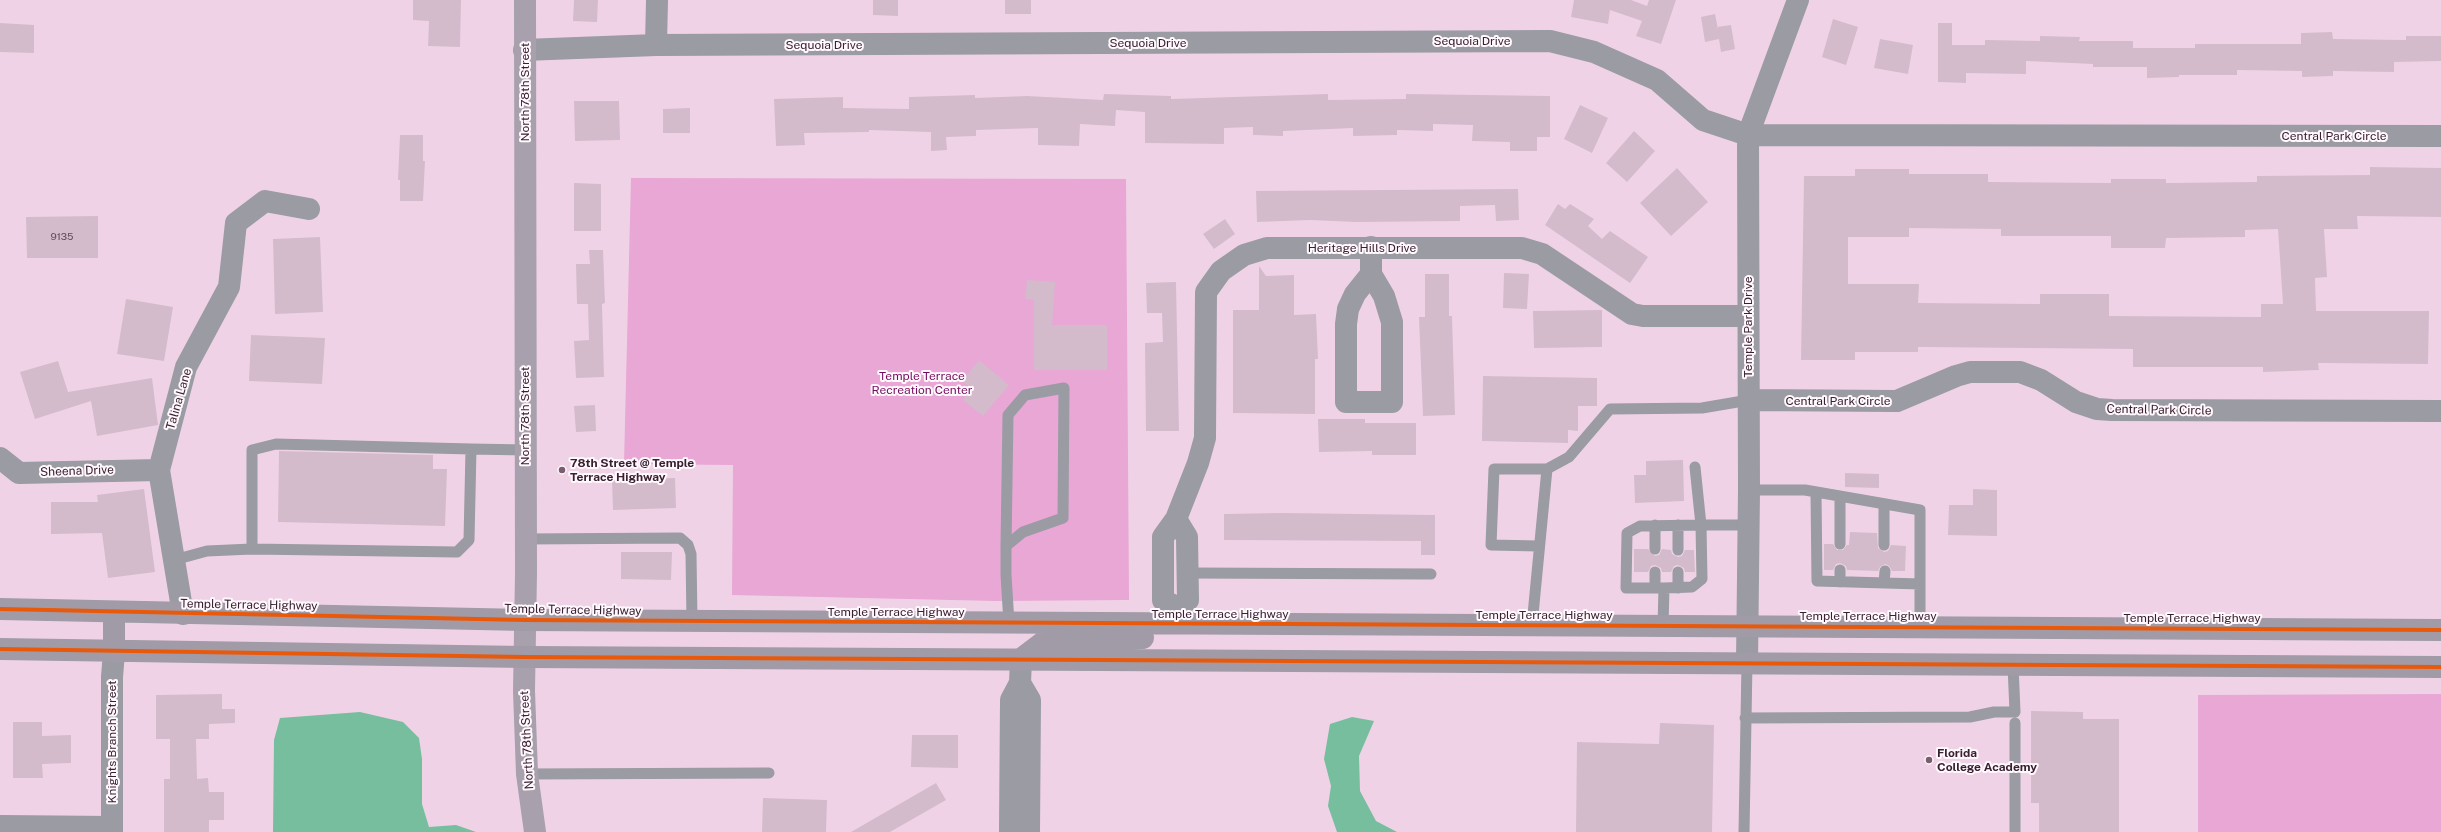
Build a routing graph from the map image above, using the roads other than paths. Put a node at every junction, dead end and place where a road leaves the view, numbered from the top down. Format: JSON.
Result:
{"nodes":[{"id":1,"x":525,"y":0,"type":"edge"},
{"id":2,"x":658,"y":0,"type":"edge"},
{"id":3,"x":1798,"y":0,"type":"edge"},
{"id":4,"x":656,"y":45,"type":"junction"},
{"id":5,"x":524,"y":50,"type":"junction"},
{"id":6,"x":1748,"y":135,"type":"junction"},
{"id":7,"x":2441,"y":136,"type":"edge"},
{"id":8,"x":309,"y":209,"type":"dead end"},
{"id":9,"x":1371,"y":247,"type":"junction"},
{"id":10,"x":1371,"y":274,"type":"junction"},
{"id":11,"x":1748,"y":316,"type":"junction"},
{"id":12,"x":1749,"y":400,"type":"junction"},
{"id":13,"x":2441,"y":411,"type":"edge"},
{"id":14,"x":471,"y":448,"type":"junction"},
{"id":15,"x":526,"y":450,"type":"junction"},
{"id":16,"x":0,"y":458,"type":"edge"},
{"id":17,"x":1695,"y":468,"type":"dead end"},
{"id":18,"x":1547,"y":469,"type":"junction"},
{"id":19,"x":159,"y":470,"type":"junction"},
{"id":20,"x":1749,"y":490,"type":"junction"},
{"id":21,"x":1816,"y":493,"type":"junction"},
{"id":22,"x":1840,"y":497,"type":"junction"},
{"id":23,"x":1884,"y":504,"type":"junction"},
{"id":24,"x":1176,"y":519,"type":"junction"},
{"id":25,"x":1655,"y":525,"type":"junction"},
{"id":26,"x":1678,"y":525,"type":"junction"},
{"id":27,"x":1702,"y":525,"type":"junction"},
{"id":28,"x":1748,"y":525,"type":"junction"},
{"id":29,"x":526,"y":539,"type":"junction"},
{"id":30,"x":1840,"y":544,"type":"dead end"},
{"id":31,"x":1884,"y":545,"type":"dead end"},
{"id":32,"x":1006,"y":546,"type":"junction"},
{"id":33,"x":1538,"y":546,"type":"junction"},
{"id":34,"x":252,"y":549,"type":"junction"},
{"id":35,"x":1655,"y":549,"type":"dead end"},
{"id":36,"x":1678,"y":550,"type":"dead end"},
{"id":37,"x":174,"y":560,"type":"junction"},
{"id":38,"x":1840,"y":570,"type":"dead end"},
{"id":39,"x":1885,"y":571,"type":"dead end"},
{"id":40,"x":1655,"y":572,"type":"dead end"},
{"id":41,"x":1678,"y":572,"type":"dead end"},
{"id":42,"x":1188,"y":574,"type":"junction"},
{"id":43,"x":1431,"y":574,"type":"dead end"},
{"id":44,"x":1840,"y":582,"type":"junction"},
{"id":45,"x":1884,"y":583,"type":"junction"},
{"id":46,"x":1920,"y":584,"type":"junction"},
{"id":47,"x":1659,"y":588,"type":"junction"},
{"id":48,"x":1678,"y":588,"type":"junction"},
{"id":49,"x":0,"y":609,"type":"edge"},
{"id":50,"x":114,"y":613,"type":"junction"},
{"id":51,"x":183,"y":614,"type":"junction"},
{"id":52,"x":1178,"y":616,"type":"junction"},
{"id":53,"x":525,"y":620,"type":"junction"},
{"id":54,"x":692,"y":621,"type":"junction"},
{"id":55,"x":1009,"y":623,"type":"junction"},
{"id":56,"x":1532,"y":625,"type":"junction"},
{"id":57,"x":1663,"y":626,"type":"junction"},
{"id":58,"x":1748,"y":626,"type":"junction"},
{"id":59,"x":1920,"y":626,"type":"junction"},
{"id":60,"x":2441,"y":630,"type":"edge"},
{"id":61,"x":0,"y":649,"type":"edge"},
{"id":62,"x":114,"y":652,"type":"junction"},
{"id":63,"x":525,"y":657,"type":"junction"},
{"id":64,"x":1021,"y":659,"type":"junction"},
{"id":65,"x":1747,"y":663,"type":"junction"},
{"id":66,"x":2013,"y":665,"type":"junction"},
{"id":67,"x":2441,"y":667,"type":"edge"},
{"id":68,"x":1020,"y":683,"type":"junction"},
{"id":69,"x":1745,"y":718,"type":"junction"},
{"id":70,"x":2015,"y":724,"type":"dead end"},
{"id":71,"x":769,"y":773,"type":"dead end"},
{"id":72,"x":527,"y":774,"type":"junction"},
{"id":73,"x":0,"y":826,"type":"edge"},
{"id":74,"x":112,"y":829,"type":"edge"},
{"id":75,"x":536,"y":832,"type":"edge"},
{"id":76,"x":1010,"y":832,"type":"edge"},
{"id":77,"x":1030,"y":832,"type":"edge"},
{"id":78,"x":1744,"y":832,"type":"edge"},
{"id":79,"x":2015,"y":832,"type":"edge"}],
"edges":[{"from":1,"to":5,"type":"street","name":"North 78th Street"},
{"from":2,"to":4,"type":"street"},
{"from":3,"to":6,"type":"street","name":"Temple Park Drive"},
{"from":4,"to":5,"type":"street","name":"Sequoia Drive"},
{"from":4,"to":6,"type":"street","name":"Sequoia Drive"},
{"from":5,"to":15,"type":"street","name":"North 78th Street"},
{"from":6,"to":7,"type":"street","name":"Central Park Circle"},
{"from":6,"to":11,"type":"street","name":"Temple Park Drive"},
{"from":8,"to":19,"type":"street","name":"Talina Lane"},
{"from":9,"to":10,"type":"street"},
{"from":9,"to":11,"type":"street","name":"Heritage Hills Drive"},
{"from":9,"to":24,"type":"street","name":"Heritage Hills Drive"},
{"from":10,"to":10,"type":"street"},
{"from":11,"to":12,"type":"street","name":"Temple Park Drive"},
{"from":12,"to":13,"type":"street","name":"Central Park Circle"},
{"from":12,"to":18,"type":"lane"},
{"from":12,"to":20,"type":"street","name":"Temple Park Drive"},
{"from":14,"to":15,"type":"lane"},
{"from":14,"to":34,"type":"lane"},
{"from":14,"to":34,"type":"lane"},
{"from":15,"to":29,"type":"street","name":"North 78th Street"},
{"from":16,"to":19,"type":"street","name":"Sheena Drive"},
{"from":17,"to":27,"type":"lane"},
{"from":18,"to":33,"type":"lane"},
{"from":18,"to":33,"type":"lane"},
{"from":19,"to":37,"type":"street","name":"Talina Lane"},
{"from":20,"to":21,"type":"lane"},
{"from":20,"to":28,"type":"street","name":"Temple Park Drive"},
{"from":21,"to":22,"type":"lane"},
{"from":21,"to":44,"type":"lane"},
{"from":22,"to":23,"type":"lane"},
{"from":22,"to":30,"type":"lane"},
{"from":23,"to":31,"type":"lane"},
{"from":23,"to":46,"type":"lane"},
{"from":24,"to":42,"type":"street"},
{"from":24,"to":52,"type":"street","name":"Heritage Hills Drive"},
{"from":25,"to":26,"type":"lane"},
{"from":25,"to":35,"type":"lane"},
{"from":25,"to":47,"type":"lane"},
{"from":26,"to":27,"type":"lane"},
{"from":26,"to":36,"type":"lane"},
{"from":27,"to":28,"type":"lane"},
{"from":27,"to":48,"type":"lane"},
{"from":28,"to":58,"type":"street","name":"Temple Park Drive"},
{"from":29,"to":53,"type":"street","name":"North 78th Street"},
{"from":29,"to":54,"type":"lane"},
{"from":32,"to":32,"type":"lane"},
{"from":32,"to":55,"type":"lane"},
{"from":33,"to":56,"type":"lane"},
{"from":34,"to":37,"type":"lane"},
{"from":37,"to":51,"type":"street","name":"Talina Lane"},
{"from":38,"to":44,"type":"lane"},
{"from":39,"to":45,"type":"lane"},
{"from":40,"to":47,"type":"lane"},
{"from":41,"to":48,"type":"lane"},
{"from":42,"to":43,"type":"lane"},
{"from":42,"to":52,"type":"street"},
{"from":44,"to":45,"type":"lane"},
{"from":45,"to":46,"type":"lane"},
{"from":46,"to":59,"type":"lane"},
{"from":47,"to":48,"type":"lane"},
{"from":47,"to":57,"type":"lane"},
{"from":49,"to":50,"type":"main road","name":"Temple Terrace Highway"},
{"from":50,"to":51,"type":"main road","name":"Temple Terrace Highway"},
{"from":50,"to":62,"type":"main road"},
{"from":51,"to":53,"type":"main road","name":"Temple Terrace Highway"},
{"from":52,"to":55,"type":"main road","name":"Temple Terrace Highway"},
{"from":52,"to":56,"type":"main road","name":"Temple Terrace Highway"},
{"from":52,"to":64,"type":"main road"},
{"from":53,"to":54,"type":"main road","name":"Temple Terrace Highway"},
{"from":53,"to":63,"type":"street","name":"North 78th Street"},
{"from":54,"to":55,"type":"main road","name":"Temple Terrace Highway"},
{"from":56,"to":57,"type":"main road","name":"Temple Terrace Highway"},
{"from":57,"to":58,"type":"main road","name":"Temple Terrace Highway"},
{"from":58,"to":59,"type":"main road","name":"Temple Terrace Highway"},
{"from":58,"to":65,"type":"street","name":"Temple Park Drive"},
{"from":59,"to":60,"type":"main road","name":"Temple Terrace Highway"},
{"from":61,"to":62,"type":"main road"},
{"from":62,"to":63,"type":"main road"},
{"from":62,"to":74,"type":"street","name":"Knights Branch Street"},
{"from":63,"to":64,"type":"main road"},
{"from":63,"to":72,"type":"street","name":"North 78th Street"},
{"from":64,"to":65,"type":"main road"},
{"from":64,"to":68,"type":"street"},
{"from":65,"to":66,"type":"main road"},
{"from":65,"to":69,"type":"lane"},
{"from":66,"to":67,"type":"main road"},
{"from":66,"to":69,"type":"lane"},
{"from":68,"to":76,"type":"street"},
{"from":68,"to":77,"type":"street"},
{"from":69,"to":78,"type":"lane"},
{"from":70,"to":79,"type":"lane"},
{"from":71,"to":72,"type":"lane"},
{"from":72,"to":75,"type":"street","name":"North 78th Street"},
{"from":73,"to":74,"type":"street"}]}
